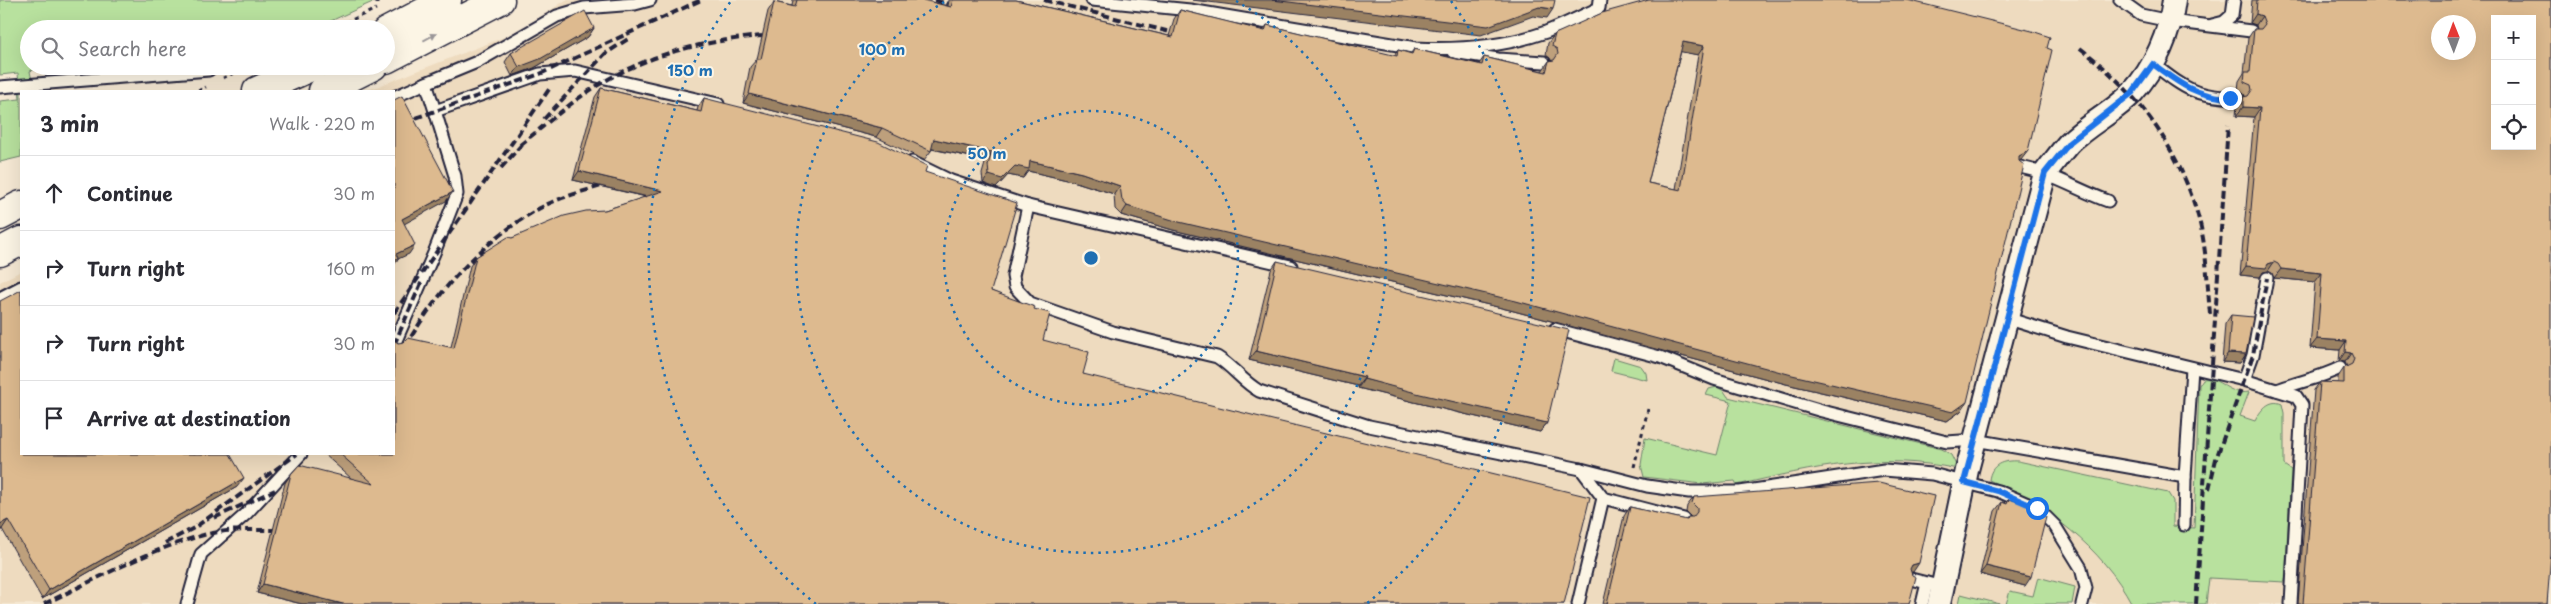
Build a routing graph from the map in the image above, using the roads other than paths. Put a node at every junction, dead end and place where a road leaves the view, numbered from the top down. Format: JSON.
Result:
{"nodes":[{"id":1,"x":447,"y":0,"type":"edge"},
{"id":2,"x":500,"y":0,"type":"edge"},
{"id":3,"x":650,"y":0,"type":"edge"},
{"id":4,"x":1092,"y":0,"type":"edge"},
{"id":5,"x":1600,"y":0,"type":"edge"},
{"id":6,"x":2120,"y":0,"type":"edge"},
{"id":7,"x":2234,"y":0,"type":"edge"},
{"id":8,"x":623,"y":3,"type":"edge"},
{"id":9,"x":2172,"y":11,"type":"edge"},
{"id":10,"x":382,"y":15,"type":"edge"},
{"id":11,"x":2208,"y":26,"type":"junction"},
{"id":12,"x":2251,"y":31,"type":"dead end"},
{"id":13,"x":1439,"y":49,"type":"junction"},
{"id":14,"x":395,"y":54,"type":"edge"},
{"id":15,"x":1544,"y":62,"type":"dead end"},
{"id":16,"x":2153,"y":64,"type":"junction"},
{"id":17,"x":163,"y":75,"type":"edge"},
{"id":18,"x":292,"y":75,"type":"edge"},
{"id":19,"x":355,"y":75,"type":"edge"},
{"id":20,"x":426,"y":83,"type":"junction"},
{"id":21,"x":0,"y":87,"type":"edge"},
{"id":22,"x":54,"y":87,"type":"edge"},
{"id":23,"x":259,"y":90,"type":"edge"},
{"id":24,"x":325,"y":90,"type":"edge"},
{"id":25,"x":395,"y":97,"type":"edge"},
{"id":26,"x":2238,"y":98,"type":"dead end"},
{"id":27,"x":731,"y":107,"type":"edge"},
{"id":28,"x":435,"y":111,"type":"junction"},
{"id":29,"x":900,"y":156,"type":"edge"},
{"id":30,"x":2020,"y":167,"type":"edge"},
{"id":31,"x":2045,"y":173,"type":"junction"},
{"id":32,"x":2108,"y":201,"type":"dead end"},
{"id":33,"x":20,"y":206,"type":"edge"},
{"id":34,"x":1028,"y":206,"type":"junction"},
{"id":35,"x":0,"y":216,"type":"edge"},
{"id":36,"x":20,"y":242,"type":"edge"},
{"id":37,"x":0,"y":252,"type":"edge"},
{"id":38,"x":1307,"y":270,"type":"edge"},
{"id":39,"x":2267,"y":278,"type":"edge"},
{"id":40,"x":20,"y":288,"type":"edge"},
{"id":41,"x":0,"y":298,"type":"edge"},
{"id":42,"x":2006,"y":318,"type":"junction"},
{"id":43,"x":1545,"y":326,"type":"edge"},
{"id":44,"x":395,"y":343,"type":"edge"},
{"id":45,"x":2192,"y":368,"type":"junction"},
{"id":46,"x":2340,"y":368,"type":"dead end"},
{"id":47,"x":2244,"y":380,"type":"junction"},
{"id":48,"x":2277,"y":390,"type":"junction"},
{"id":49,"x":1975,"y":440,"type":"junction"},
{"id":50,"x":300,"y":455,"type":"edge"},
{"id":51,"x":1581,"y":469,"type":"junction"},
{"id":52,"x":2184,"y":477,"type":"junction"},
{"id":53,"x":1964,"y":482,"type":"junction"},
{"id":54,"x":1603,"y":498,"type":"junction"},
{"id":55,"x":1684,"y":519,"type":"edge"},
{"id":56,"x":2184,"y":525,"type":"dead end"},
{"id":57,"x":1911,"y":579,"type":"edge"},
{"id":58,"x":1934,"y":595,"type":"edge"},
{"id":59,"x":187,"y":604,"type":"edge"},
{"id":60,"x":1578,"y":604,"type":"edge"},
{"id":61,"x":2082,"y":604,"type":"edge"},
{"id":62,"x":2291,"y":604,"type":"edge"}],
"edges":[{"from":1,"to":10,"type":"main road"},
{"from":14,"to":2,"type":"main road","one_way":true},
{"from":3,"to":8,"type":"lane"},
{"from":4,"to":13,"type":"lane"},
{"from":5,"to":13,"type":"lane"},
{"from":6,"to":9,"type":"lane"},
{"from":7,"to":11,"type":"lane"},
{"from":8,"to":20,"type":"lane"},
{"from":9,"to":11,"type":"lane"},
{"from":9,"to":16,"type":"street"},
{"from":11,"to":12,"type":"lane"},
{"from":13,"to":15,"type":"lane"},
{"from":16,"to":26,"type":"lane"},
{"from":16,"to":31,"type":"street"},
{"from":17,"to":22,"type":"lane"},
{"from":18,"to":23,"type":"main road"},
{"from":19,"to":24,"type":"main road"},
{"from":20,"to":25,"type":"lane"},
{"from":20,"to":28,"type":"lane"},
{"from":21,"to":22,"type":"lane"},
{"from":27,"to":28,"type":"lane"},
{"from":28,"to":44,"type":"lane"},
{"from":29,"to":34,"type":"lane"},
{"from":30,"to":31,"type":"lane"},
{"from":31,"to":32,"type":"lane"},
{"from":31,"to":42,"type":"street"},
{"from":33,"to":35,"type":"main road"},
{"from":34,"to":38,"type":"lane"},
{"from":34,"to":51,"type":"lane"},
{"from":36,"to":37,"type":"main road"},
{"from":39,"to":47,"type":"lane"},
{"from":40,"to":41,"type":"lane"},
{"from":42,"to":45,"type":"lane"},
{"from":42,"to":49,"type":"street"},
{"from":43,"to":49,"type":"lane"},
{"from":45,"to":47,"type":"lane"},
{"from":45,"to":52,"type":"lane"},
{"from":46,"to":48,"type":"lane"},
{"from":47,"to":48,"type":"lane"},
{"from":48,"to":62,"type":"lane"},
{"from":49,"to":52,"type":"lane"},
{"from":49,"to":53,"type":"street"},
{"from":50,"to":59,"type":"lane"},
{"from":51,"to":53,"type":"lane"},
{"from":51,"to":54,"type":"lane"},
{"from":52,"to":56,"type":"lane"},
{"from":53,"to":58,"type":"street"},
{"from":53,"to":61,"type":"lane"},
{"from":54,"to":55,"type":"lane"},
{"from":54,"to":60,"type":"lane"},
{"from":57,"to":58,"type":"lane"}]}
